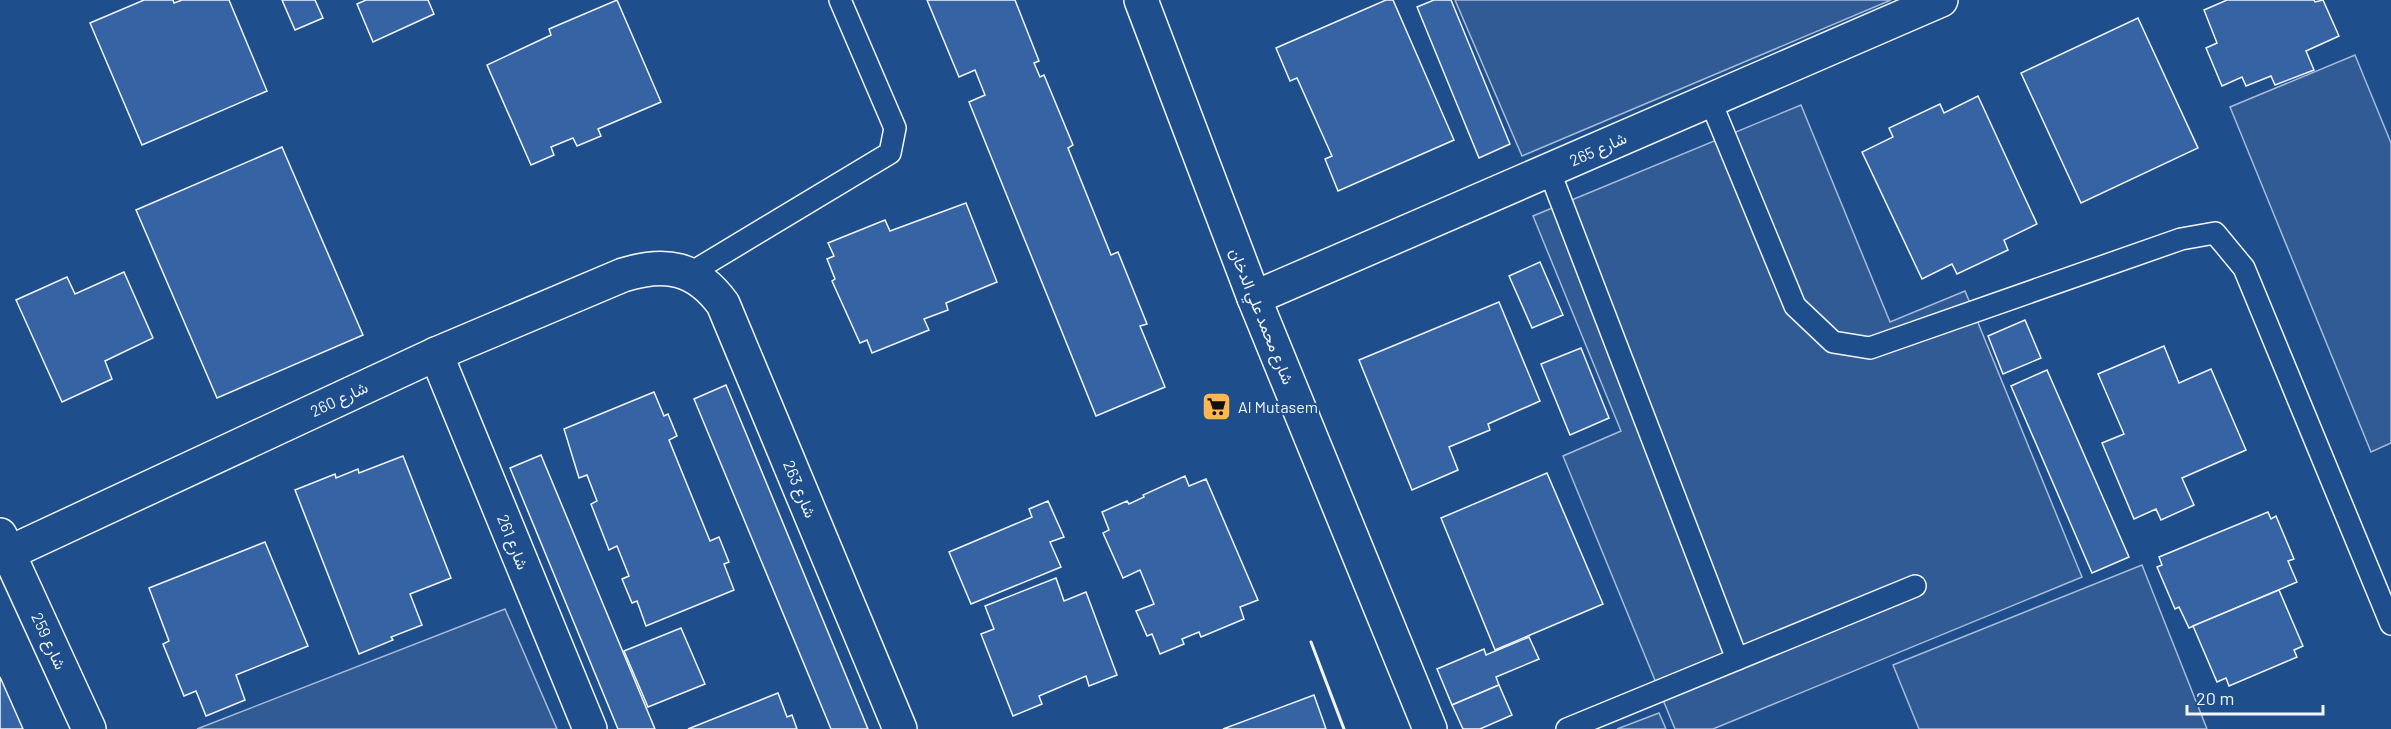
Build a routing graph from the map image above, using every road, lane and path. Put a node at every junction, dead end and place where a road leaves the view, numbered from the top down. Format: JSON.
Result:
{"nodes":[{"id":1,"x":840,"y":0,"type":"edge"},
{"id":2,"x":1141,"y":0,"type":"edge"},
{"id":3,"x":1941,"y":0,"type":"edge"},
{"id":4,"x":1710,"y":100,"type":"junction"},
{"id":5,"x":1549,"y":170,"type":"junction"},
{"id":6,"x":682,"y":272,"type":"junction"},
{"id":7,"x":1254,"y":298,"type":"junction"},
{"id":8,"x":436,"y":354,"type":"junction"},
{"id":9,"x":3,"y":549,"type":"edge"},
{"id":10,"x":1915,"y":586,"type":"dead end"},
{"id":11,"x":2391,"y":624,"type":"edge"},
{"id":12,"x":1737,"y":659,"type":"junction"},
{"id":13,"x":89,"y":729,"type":"edge"},
{"id":14,"x":590,"y":729,"type":"edge"},
{"id":15,"x":900,"y":729,"type":"edge"},
{"id":16,"x":1430,"y":729,"type":"edge"},
{"id":17,"x":1567,"y":729,"type":"edge"}],
"edges":[{"from":1,"to":6,"type":"lane"},
{"from":2,"to":7,"type":"street","name":"شارع محمد علي الدخان"},
{"from":3,"to":4,"type":"street","name":"شارع 265"},
{"from":4,"to":5,"type":"street","name":"شارع 265"},
{"from":4,"to":11,"type":"lane"},
{"from":5,"to":7,"type":"street","name":"شارع 265"},
{"from":5,"to":12,"type":"lane"},
{"from":6,"to":8,"type":"street","name":"شارع 260"},
{"from":6,"to":15,"type":"street","name":"شارع 263"},
{"from":7,"to":16,"type":"street","name":"شارع محمد علي الدخان"},
{"from":8,"to":9,"type":"street","name":"شارع 260"},
{"from":8,"to":14,"type":"street","name":"شارع 261"},
{"from":9,"to":13,"type":"street","name":"شارع 259"},
{"from":10,"to":12,"type":"lane"},
{"from":12,"to":17,"type":"lane"}]}
